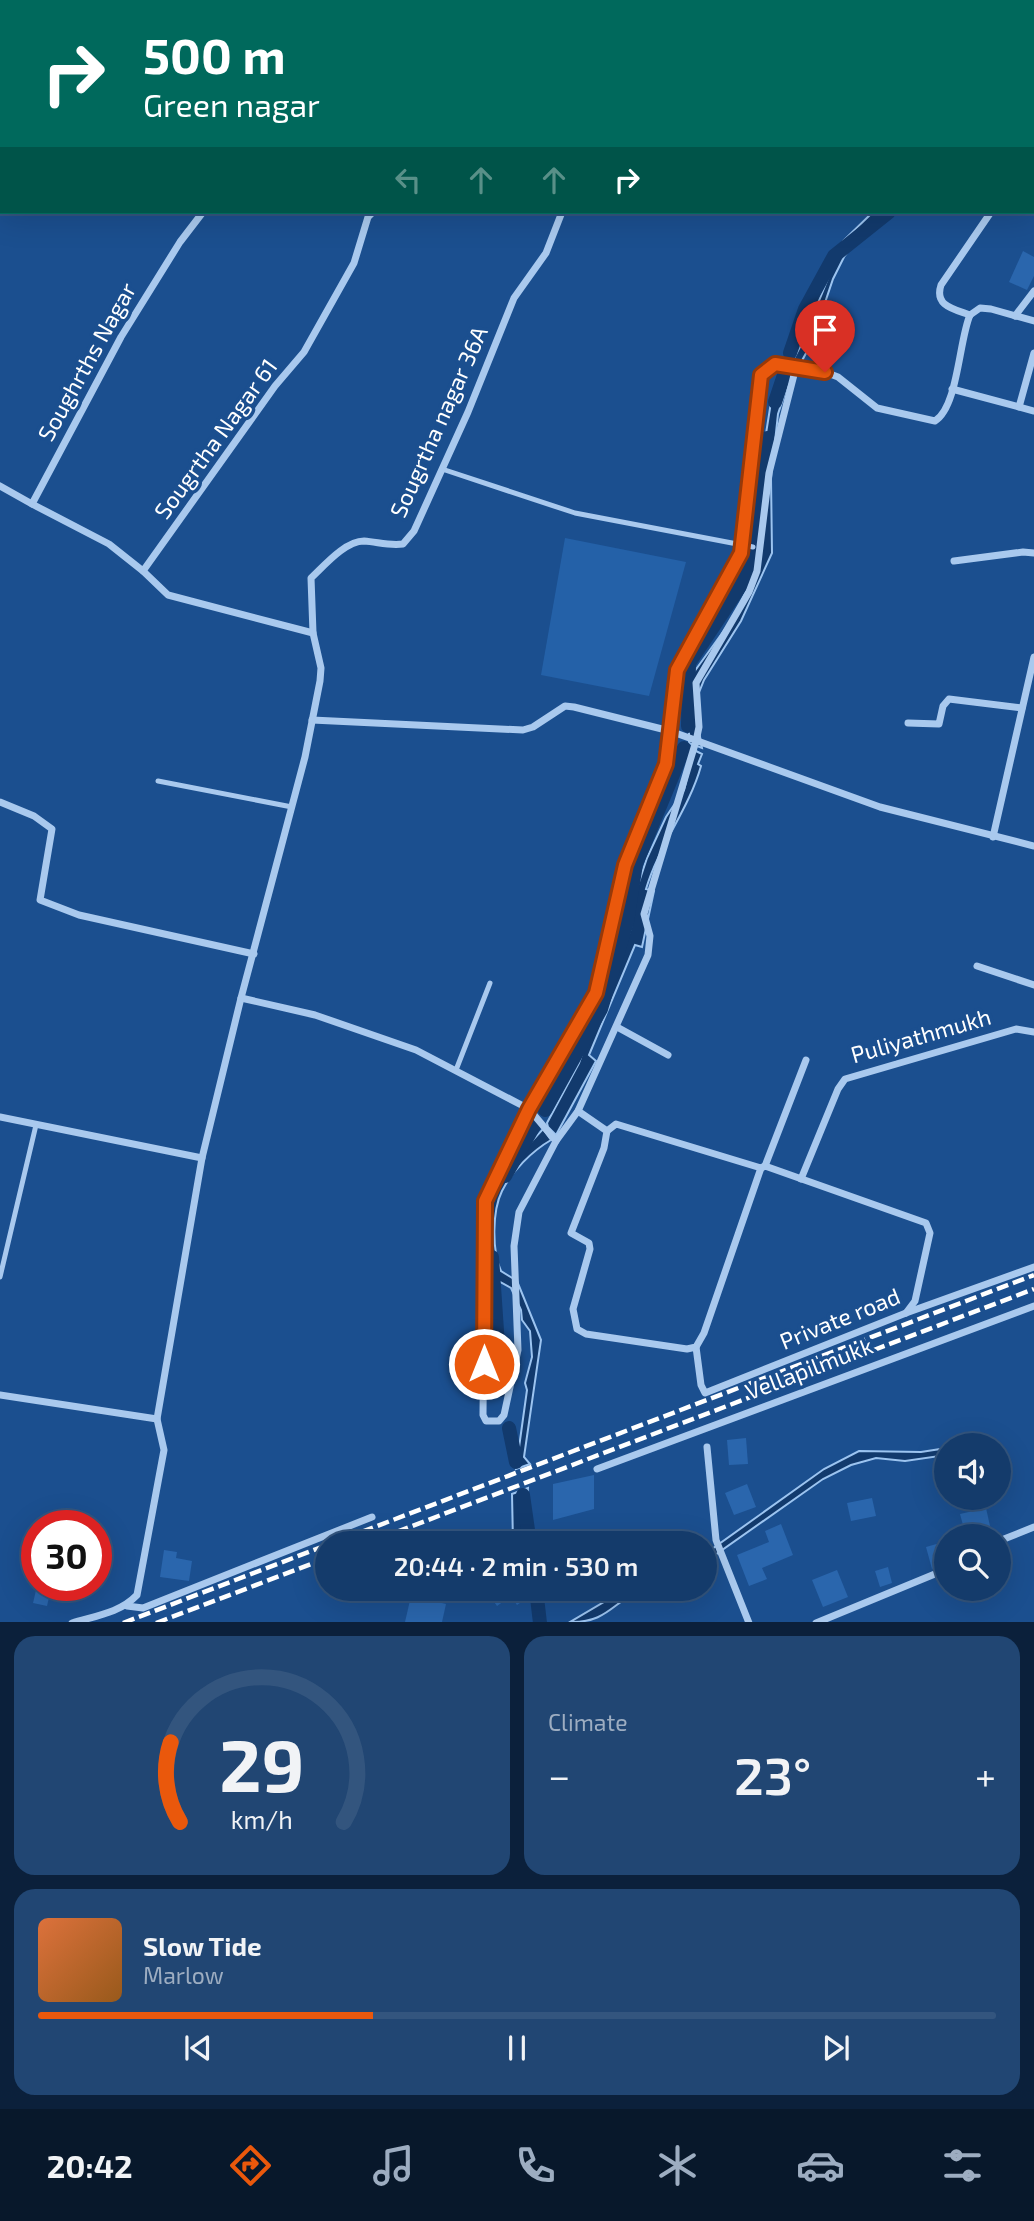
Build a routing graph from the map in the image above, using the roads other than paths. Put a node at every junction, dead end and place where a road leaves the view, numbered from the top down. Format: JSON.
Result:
{"nodes":[{"id":1,"x":202,"y":214,"type":"edge"},
{"id":2,"x":371,"y":214,"type":"edge"},
{"id":3,"x":561,"y":214,"type":"edge"},
{"id":4,"x":989,"y":214,"type":"edge"},
{"id":5,"x":1034,"y":291,"type":"edge"},
{"id":6,"x":970,"y":315,"type":"junction"},
{"id":7,"x":1015,"y":316,"type":"junction"},
{"id":8,"x":1034,"y":321,"type":"edge"},
{"id":9,"x":1034,"y":353,"type":"edge"},
{"id":10,"x":796,"y":367,"type":"junction"},
{"id":11,"x":952,"y":389,"type":"junction"},
{"id":12,"x":1019,"y":407,"type":"junction"},
{"id":13,"x":1034,"y":411,"type":"edge"},
{"id":14,"x":442,"y":469,"type":"junction"},
{"id":15,"x":0,"y":486,"type":"edge"},
{"id":16,"x":32,"y":504,"type":"junction"},
{"id":17,"x":743,"y":545,"type":"junction"},
{"id":18,"x":753,"y":547,"type":"dead end"},
{"id":19,"x":1034,"y":553,"type":"edge"},
{"id":20,"x":954,"y":561,"type":"dead end"},
{"id":21,"x":143,"y":571,"type":"junction"},
{"id":22,"x":313,"y":633,"type":"junction"},
{"id":23,"x":1034,"y":657,"type":"edge"},
{"id":24,"x":1022,"y":708,"type":"junction"},
{"id":25,"x":312,"y":720,"type":"junction"},
{"id":26,"x":908,"y":723,"type":"dead end"},
{"id":27,"x":670,"y":731,"type":"junction"},
{"id":28,"x":696,"y":741,"type":"junction"},
{"id":29,"x":158,"y":780,"type":"dead end"},
{"id":30,"x":0,"y":802,"type":"edge"},
{"id":31,"x":292,"y":807,"type":"junction"},
{"id":32,"x":993,"y":837,"type":"junction"},
{"id":33,"x":1034,"y":846,"type":"edge"},
{"id":34,"x":254,"y":954,"type":"junction"},
{"id":35,"x":977,"y":966,"type":"dead end"},
{"id":36,"x":490,"y":983,"type":"dead end"},
{"id":37,"x":1034,"y":985,"type":"edge"},
{"id":38,"x":241,"y":998,"type":"junction"},
{"id":39,"x":617,"y":1027,"type":"junction"},
{"id":40,"x":1034,"y":1032,"type":"edge"},
{"id":41,"x":668,"y":1055,"type":"dead end"},
{"id":42,"x":806,"y":1060,"type":"dead end"},
{"id":43,"x":456,"y":1070,"type":"junction"},
{"id":44,"x":529,"y":1109,"type":"junction"},
{"id":45,"x":578,"y":1111,"type":"junction"},
{"id":46,"x":0,"y":1117,"type":"edge"},
{"id":47,"x":36,"y":1125,"type":"junction"},
{"id":48,"x":607,"y":1130,"type":"junction"},
{"id":49,"x":555,"y":1141,"type":"junction"},
{"id":50,"x":202,"y":1158,"type":"junction"},
{"id":51,"x":763,"y":1167,"type":"junction"},
{"id":52,"x":801,"y":1179,"type":"junction"},
{"id":53,"x":1034,"y":1267,"type":"edge"},
{"id":54,"x":0,"y":1277,"type":"edge"},
{"id":55,"x":1034,"y":1306,"type":"edge"},
{"id":56,"x":906,"y":1313,"type":"junction"},
{"id":57,"x":696,"y":1348,"type":"junction"},
{"id":58,"x":0,"y":1395,"type":"edge"},
{"id":59,"x":157,"y":1419,"type":"junction"},
{"id":60,"x":706,"y":1447,"type":"dead end"},
{"id":61,"x":597,"y":1469,"type":"dead end"},
{"id":62,"x":372,"y":1517,"type":"dead end"},
{"id":63,"x":1034,"y":1527,"type":"edge"},
{"id":64,"x":1011,"y":1536,"type":"edge"},
{"id":65,"x":934,"y":1574,"type":"edge"},
{"id":66,"x":127,"y":1605,"type":"junction"},
{"id":67,"x":72,"y":1622,"type":"edge"},
{"id":68,"x":749,"y":1622,"type":"edge"},
{"id":69,"x":816,"y":1622,"type":"edge"}],
"edges":[{"from":1,"to":16,"type":"street","name":"Soughrths Nagar"},
{"from":2,"to":21,"type":"street","name":"Sougrtha Nagar 61"},
{"from":3,"to":14,"type":"street","name":"Sougrtha nagar 36A"},
{"from":4,"to":6,"type":"street"},
{"from":5,"to":7,"type":"street"},
{"from":6,"to":7,"type":"street"},
{"from":6,"to":11,"type":"street"},
{"from":7,"to":8,"type":"street"},
{"from":9,"to":12,"type":"street"},
{"from":10,"to":11,"type":"street"},
{"from":10,"to":17,"type":"street"},
{"from":10,"to":28,"type":"street"},
{"from":11,"to":12,"type":"street"},
{"from":12,"to":13,"type":"street"},
{"from":14,"to":17,"type":"lane"},
{"from":14,"to":22,"type":"street","name":"Sougrtha nagar 36A"},
{"from":15,"to":16,"type":"street"},
{"from":16,"to":21,"type":"street"},
{"from":17,"to":18,"type":"lane"},
{"from":17,"to":27,"type":"street"},
{"from":19,"to":20,"type":"street"},
{"from":21,"to":22,"type":"street"},
{"from":22,"to":25,"type":"street","name":"Sougrtha nagar 36A"},
{"from":23,"to":24,"type":"street"},
{"from":24,"to":26,"type":"street"},
{"from":24,"to":32,"type":"street"},
{"from":25,"to":27,"type":"street"},
{"from":25,"to":31,"type":"street","name":"Sougrtha nagar 36A"},
{"from":27,"to":28,"type":"street"},
{"from":27,"to":44,"type":"street"},
{"from":28,"to":32,"type":"street"},
{"from":28,"to":39,"type":"street"},
{"from":29,"to":31,"type":"lane"},
{"from":30,"to":34,"type":"street"},
{"from":31,"to":34,"type":"street","name":"Sougrtha nagar 36A"},
{"from":32,"to":33,"type":"street"},
{"from":34,"to":38,"type":"street","name":"Sougrtha nagar 36A"},
{"from":35,"to":37,"type":"street"},
{"from":36,"to":43,"type":"lane"},
{"from":38,"to":43,"type":"street"},
{"from":38,"to":50,"type":"street","name":"Sougrtha nagar 36A"},
{"from":39,"to":41,"type":"street"},
{"from":39,"to":45,"type":"street"},
{"from":40,"to":52,"type":"street","name":"Puliyathmukh"},
{"from":42,"to":51,"type":"street"},
{"from":43,"to":44,"type":"street"},
{"from":44,"to":49,"type":"street"},
{"from":44,"to":49,"type":"street"},
{"from":45,"to":48,"type":"street"},
{"from":45,"to":49,"type":"street"},
{"from":46,"to":47,"type":"street"},
{"from":47,"to":50,"type":"street"},
{"from":47,"to":54,"type":"lane"},
{"from":48,"to":51,"type":"street"},
{"from":48,"to":57,"type":"street"},
{"from":50,"to":59,"type":"street","name":"Sougrtha nagar 36A"},
{"from":51,"to":52,"type":"street"},
{"from":51,"to":57,"type":"street"},
{"from":52,"to":56,"type":"street"},
{"from":53,"to":56,"type":"street","name":"Private road"},
{"from":55,"to":61,"type":"street","name":"Vellapilmukk"},
{"from":56,"to":57,"type":"street","name":"Private road"},
{"from":58,"to":59,"type":"street"},
{"from":59,"to":66,"type":"street"},
{"from":60,"to":68,"type":"street"},
{"from":62,"to":66,"type":"street"},
{"from":63,"to":64,"type":"street"},
{"from":65,"to":69,"type":"street"},
{"from":66,"to":67,"type":"street"}]}
